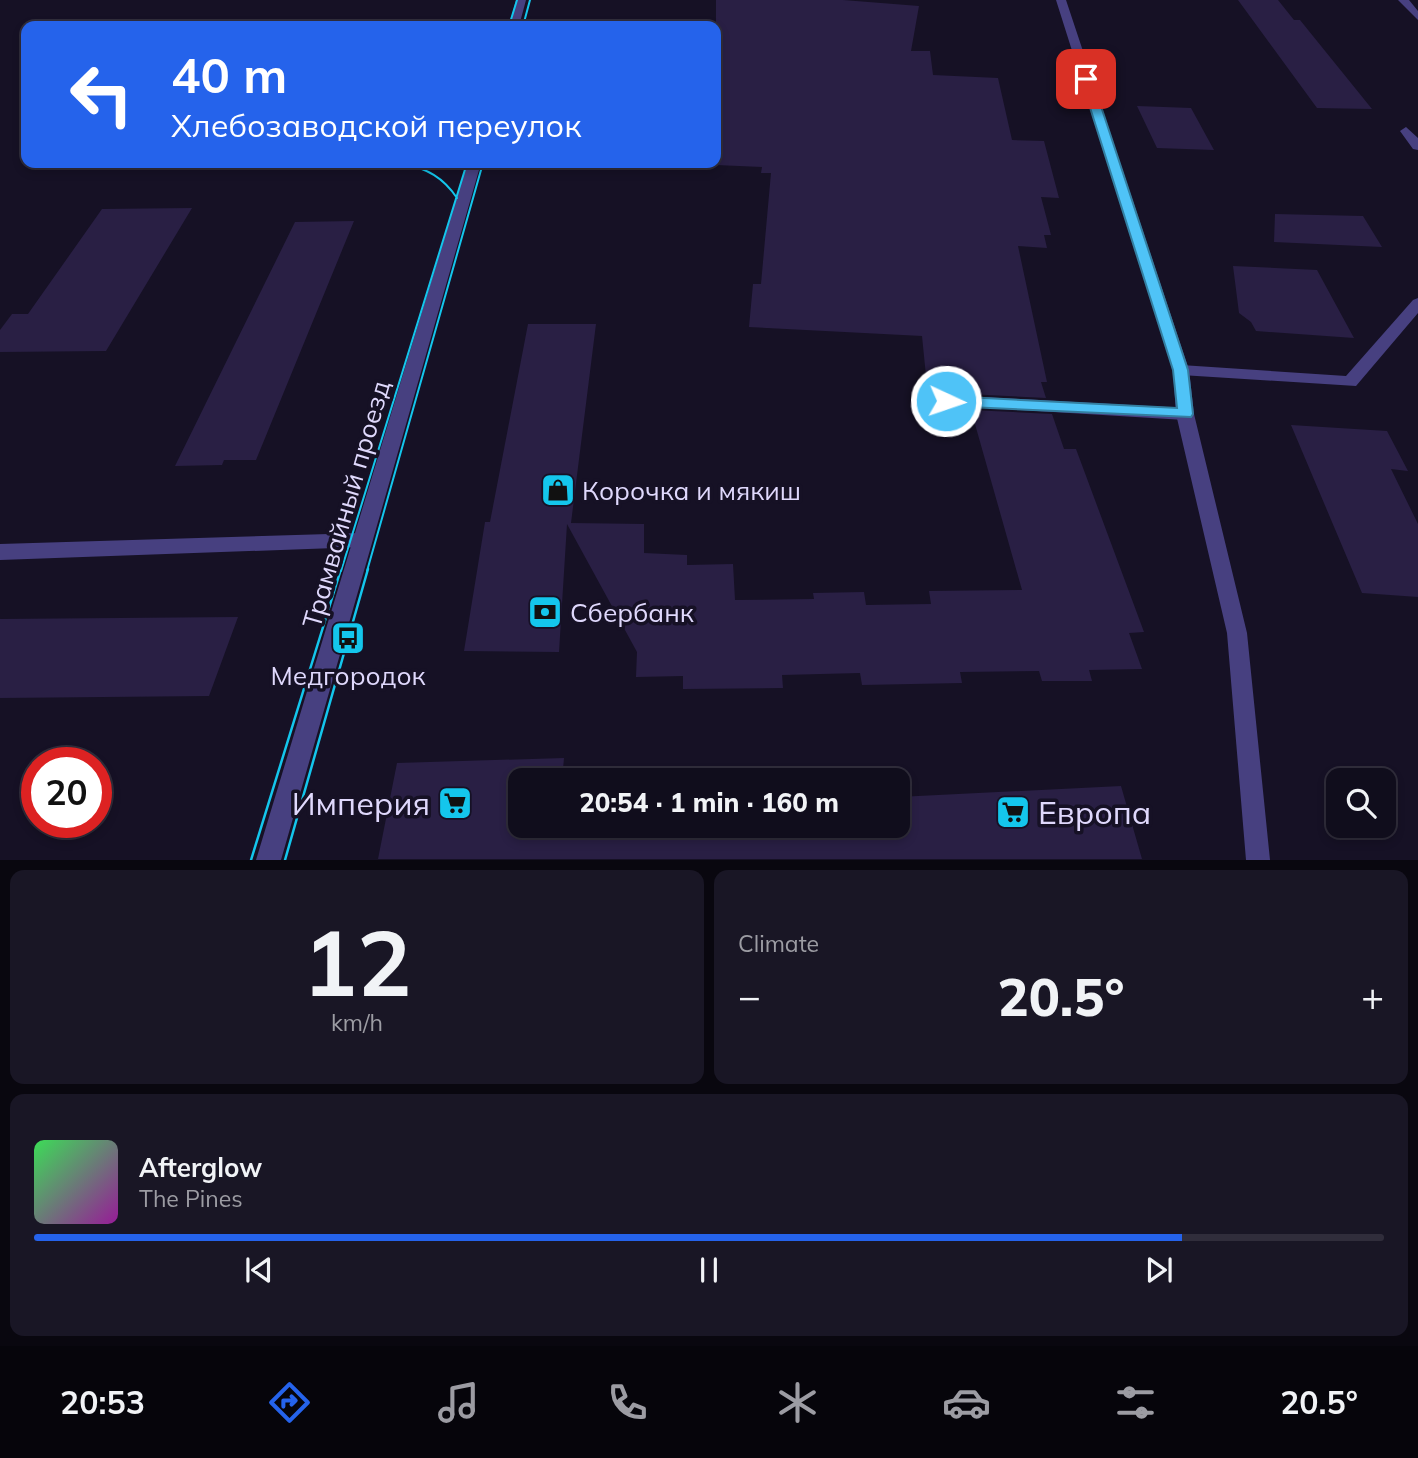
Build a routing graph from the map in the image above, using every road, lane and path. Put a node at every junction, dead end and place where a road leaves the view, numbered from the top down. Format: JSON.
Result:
{"nodes":[{"id":1,"x":521,"y":0,"type":"edge"},
{"id":2,"x":1061,"y":0,"type":"edge"},
{"id":3,"x":1403,"y":0,"type":"edge"},
{"id":4,"x":1418,"y":17,"type":"edge"},
{"id":5,"x":515,"y":21,"type":"edge"},
{"id":6,"x":1406,"y":131,"type":"dead end"},
{"id":7,"x":1418,"y":146,"type":"edge"},
{"id":8,"x":473,"y":168,"type":"edge"},
{"id":9,"x":1418,"y":303,"type":"edge"},
{"id":10,"x":1181,"y":370,"type":"junction"},
{"id":11,"x":946,"y":401,"type":"dead end"},
{"id":12,"x":1185,"y":414,"type":"junction"},
{"id":13,"x":362,"y":540,"type":"junction"},
{"id":14,"x":0,"y":552,"type":"edge"},
{"id":15,"x":268,"y":859,"type":"edge"},
{"id":16,"x":1258,"y":859,"type":"edge"}],
"edges":[{"from":1,"to":5,"type":"street"},
{"from":2,"to":10,"type":"street"},
{"from":3,"to":4,"type":"street"},
{"from":6,"to":7,"type":"street"},
{"from":8,"to":13,"type":"street","name":"Трамвайный проезд"},
{"from":9,"to":10,"type":"street"},
{"from":10,"to":12,"type":"street"},
{"from":11,"to":12,"type":"street"},
{"from":12,"to":16,"type":"street"},
{"from":13,"to":14,"type":"street"},
{"from":13,"to":15,"type":"street","name":"Трамвайный проезд"}]}
